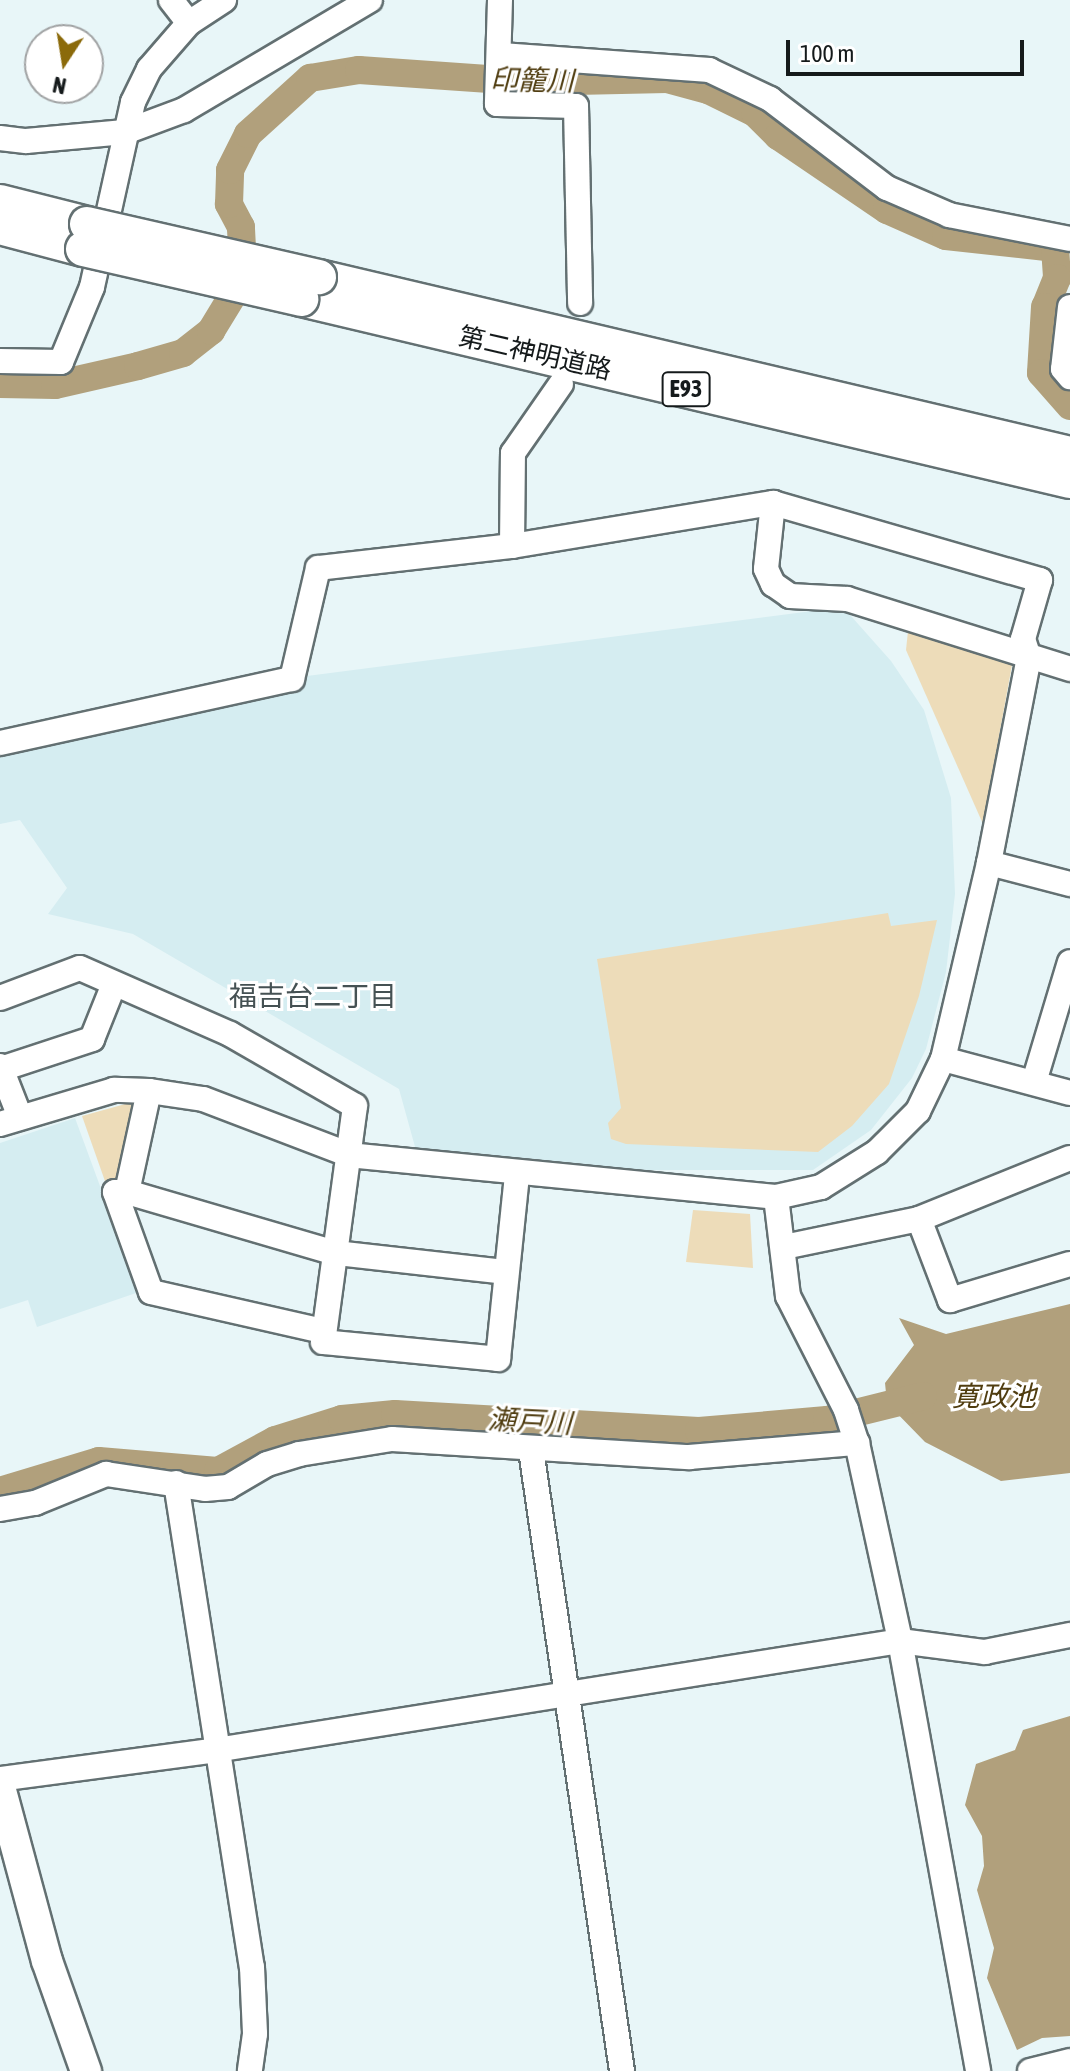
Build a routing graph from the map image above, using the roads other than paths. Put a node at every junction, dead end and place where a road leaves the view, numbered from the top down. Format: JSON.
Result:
{"nodes":[{"id":1,"x":171,"y":0,"type":"edge"},
{"id":2,"x":224,"y":0,"type":"edge"},
{"id":3,"x":370,"y":0,"type":"edge"},
{"id":4,"x":500,"y":0,"type":"edge"},
{"id":5,"x":189,"y":23,"type":"junction"},
{"id":6,"x":501,"y":55,"type":"junction"},
{"id":7,"x":125,"y":132,"type":"junction"},
{"id":8,"x":0,"y":138,"type":"edge"},
{"id":9,"x":0,"y":202,"type":"edge"},
{"id":10,"x":0,"y":227,"type":"edge"},
{"id":11,"x":85,"y":236,"type":"junction"},
{"id":12,"x":1070,"y":239,"type":"edge"},
{"id":13,"x":310,"y":288,"type":"junction"},
{"id":14,"x":580,"y":303,"type":"dead end"},
{"id":15,"x":1070,"y":307,"type":"edge"},
{"id":16,"x":0,"y":361,"type":"edge"},
{"id":17,"x":1070,"y":377,"type":"edge"},
{"id":18,"x":561,"y":384,"type":"dead end"},
{"id":19,"x":1070,"y":454,"type":"edge"},
{"id":20,"x":1070,"y":481,"type":"edge"},
{"id":21,"x":773,"y":503,"type":"junction"},
{"id":22,"x":512,"y":546,"type":"junction"},
{"id":23,"x":1029,"y":657,"type":"junction"},
{"id":24,"x":1070,"y":669,"type":"edge"},
{"id":25,"x":0,"y":743,"type":"edge"},
{"id":26,"x":989,"y":863,"type":"junction"},
{"id":27,"x":1070,"y":884,"type":"edge"},
{"id":28,"x":1070,"y":962,"type":"edge"},
{"id":29,"x":114,"y":984,"type":"junction"},
{"id":30,"x":1066,"y":988,"type":"edge"},
{"id":31,"x":0,"y":998,"type":"edge"},
{"id":32,"x":943,"y":1059,"type":"junction"},
{"id":33,"x":0,"y":1068,"type":"edge"},
{"id":34,"x":1034,"y":1082,"type":"junction"},
{"id":35,"x":149,"y":1091,"type":"junction"},
{"id":36,"x":1070,"y":1093,"type":"edge"},
{"id":37,"x":10,"y":1121,"type":"edge"},
{"id":38,"x":350,"y":1155,"type":"junction"},
{"id":39,"x":1070,"y":1158,"type":"edge"},
{"id":40,"x":517,"y":1176,"type":"junction"},
{"id":41,"x":127,"y":1192,"type":"junction"},
{"id":42,"x":776,"y":1197,"type":"junction"},
{"id":43,"x":919,"y":1219,"type":"junction"},
{"id":44,"x":784,"y":1247,"type":"junction"},
{"id":45,"x":336,"y":1253,"type":"junction"},
{"id":46,"x":1070,"y":1264,"type":"edge"},
{"id":47,"x":506,"y":1272,"type":"junction"},
{"id":48,"x":323,"y":1331,"type":"junction"},
{"id":49,"x":857,"y":1443,"type":"junction"},
{"id":50,"x":531,"y":1450,"type":"junction"},
{"id":51,"x":176,"y":1483,"type":"junction"},
{"id":52,"x":0,"y":1509,"type":"edge"},
{"id":53,"x":1070,"y":1635,"type":"edge"},
{"id":54,"x":900,"y":1641,"type":"junction"},
{"id":55,"x":570,"y":1695,"type":"junction"},
{"id":56,"x":216,"y":1750,"type":"junction"},
{"id":57,"x":0,"y":1779,"type":"edge"},
{"id":58,"x":0,"y":1787,"type":"edge"},
{"id":59,"x":1070,"y":2061,"type":"edge"},
{"id":60,"x":86,"y":2071,"type":"edge"},
{"id":61,"x":250,"y":2071,"type":"edge"},
{"id":62,"x":622,"y":2071,"type":"edge"},
{"id":63,"x":978,"y":2071,"type":"edge"},
{"id":64,"x":1030,"y":2071,"type":"edge"}],
"edges":[{"from":1,"to":5,"type":"street"},
{"from":2,"to":5,"type":"street"},
{"from":3,"to":7,"type":"street"},
{"from":4,"to":6,"type":"street"},
{"from":5,"to":7,"type":"street"},
{"from":6,"to":12,"type":"street"},
{"from":6,"to":14,"type":"street"},
{"from":7,"to":8,"type":"street"},
{"from":7,"to":16,"type":"street"},
{"from":9,"to":11,"type":"highway","name":"第二神明道路","number":"E93"},
{"from":10,"to":11,"type":"highway","name":"第二神明道路","number":"E93"},
{"from":11,"to":13,"type":"highway","name":"第二神明道路","number":"E93","bridge":true},
{"from":13,"to":19,"type":"highway","name":"第二神明道路","number":"E93"},
{"from":13,"to":20,"type":"highway","name":"第二神明道路","number":"E93"},
{"from":15,"to":17,"type":"street"},
{"from":18,"to":22,"type":"street"},
{"from":21,"to":22,"type":"street"},
{"from":21,"to":23,"type":"street"},
{"from":21,"to":23,"type":"street"},
{"from":22,"to":25,"type":"street"},
{"from":23,"to":24,"type":"street"},
{"from":23,"to":26,"type":"street"},
{"from":26,"to":27,"type":"street"},
{"from":26,"to":32,"type":"street"},
{"from":28,"to":30,"type":"street"},
{"from":29,"to":31,"type":"street"},
{"from":29,"to":33,"type":"street"},
{"from":29,"to":38,"type":"street"},
{"from":30,"to":34,"type":"street"},
{"from":32,"to":34,"type":"street"},
{"from":32,"to":42,"type":"street"},
{"from":33,"to":37,"type":"street"},
{"from":34,"to":36,"type":"street"},
{"from":35,"to":37,"type":"street"},
{"from":35,"to":38,"type":"street"},
{"from":35,"to":41,"type":"street"},
{"from":38,"to":40,"type":"street"},
{"from":38,"to":45,"type":"street"},
{"from":39,"to":43,"type":"street"},
{"from":40,"to":42,"type":"street"},
{"from":40,"to":47,"type":"street"},
{"from":41,"to":45,"type":"street"},
{"from":41,"to":48,"type":"street"},
{"from":42,"to":44,"type":"street"},
{"from":43,"to":44,"type":"street"},
{"from":43,"to":46,"type":"street"},
{"from":44,"to":49,"type":"street"},
{"from":45,"to":47,"type":"street"},
{"from":45,"to":48,"type":"street"},
{"from":47,"to":48,"type":"street"},
{"from":49,"to":50,"type":"street"},
{"from":49,"to":54,"type":"street"},
{"from":50,"to":51,"type":"street"},
{"from":50,"to":55,"type":"street"},
{"from":51,"to":52,"type":"street"},
{"from":51,"to":56,"type":"street"},
{"from":53,"to":54,"type":"street"},
{"from":54,"to":55,"type":"street"},
{"from":54,"to":63,"type":"street"},
{"from":55,"to":56,"type":"street"},
{"from":55,"to":62,"type":"street"},
{"from":56,"to":57,"type":"street"},
{"from":56,"to":61,"type":"street"},
{"from":58,"to":60,"type":"main road"},
{"from":59,"to":64,"type":"street"}]}
